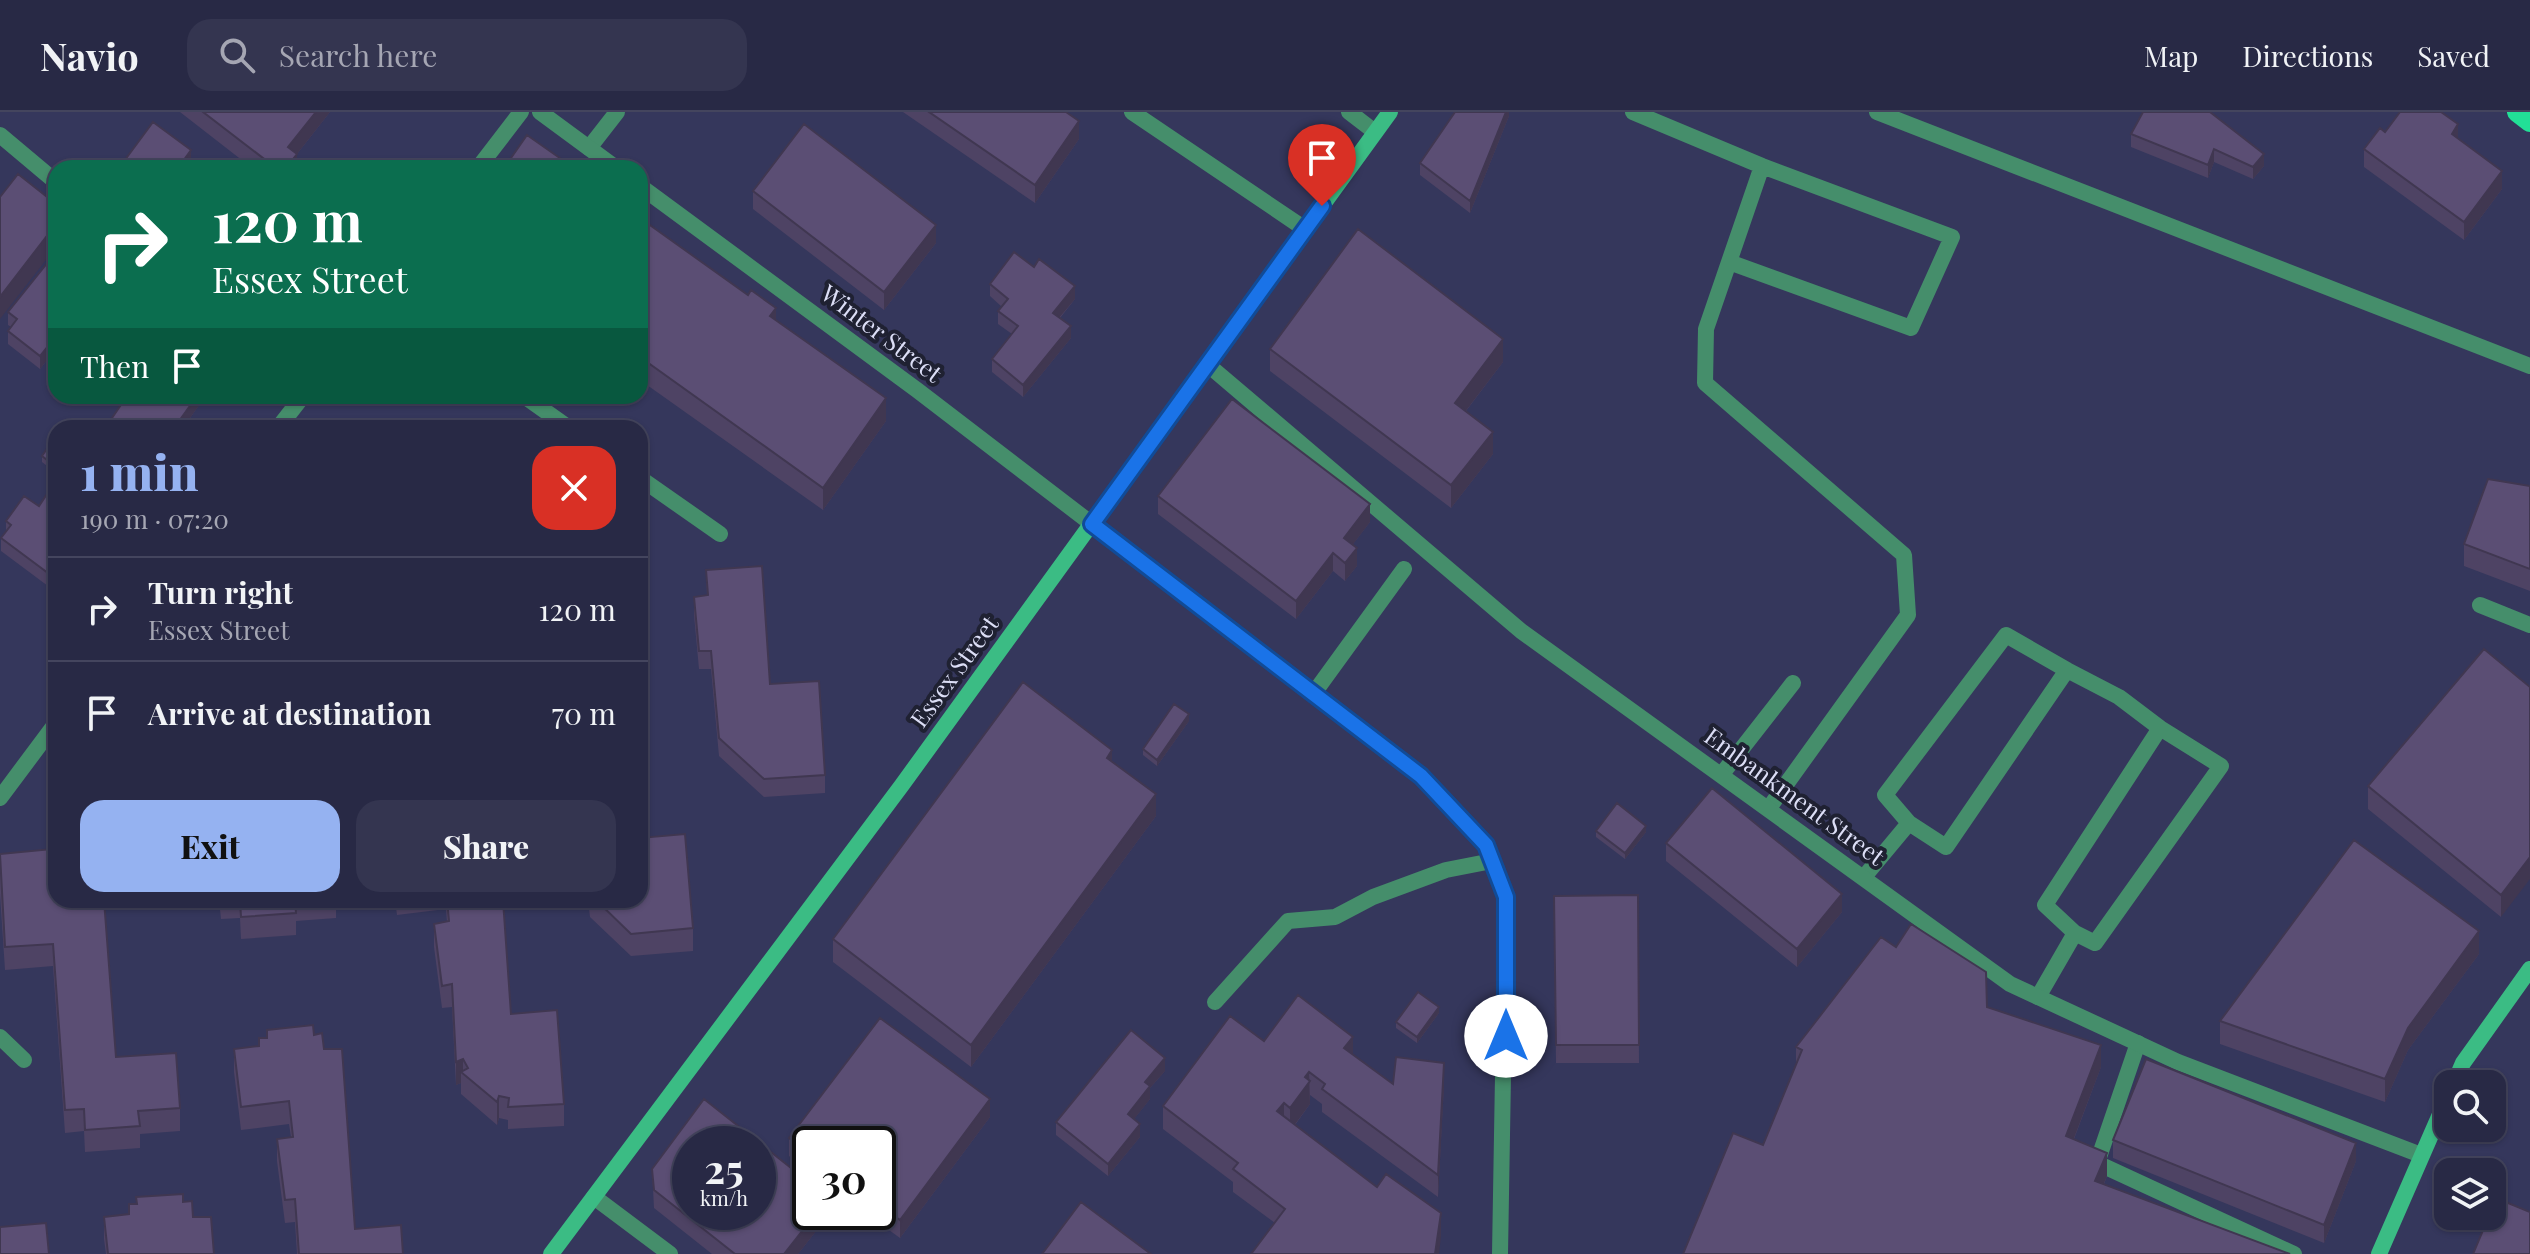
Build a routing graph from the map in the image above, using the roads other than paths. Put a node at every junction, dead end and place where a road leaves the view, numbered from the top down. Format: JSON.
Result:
{"nodes":[{"id":1,"x":521,"y":112,"type":"edge"},
{"id":2,"x":540,"y":112,"type":"edge"},
{"id":3,"x":617,"y":112,"type":"edge"},
{"id":4,"x":1132,"y":112,"type":"edge"},
{"id":5,"x":1349,"y":112,"type":"edge"},
{"id":6,"x":1390,"y":112,"type":"edge"},
{"id":7,"x":1633,"y":112,"type":"edge"},
{"id":8,"x":1877,"y":112,"type":"edge"},
{"id":9,"x":2517,"y":112,"type":"edge"},
{"id":10,"x":2530,"y":122,"type":"edge"},
{"id":11,"x":1375,"y":132,"type":"junction"},
{"id":12,"x":0,"y":135,"type":"edge"},
{"id":13,"x":589,"y":148,"type":"junction"},
{"id":14,"x":484,"y":160,"type":"edge"},
{"id":15,"x":605,"y":160,"type":"edge"},
{"id":16,"x":1762,"y":166,"type":"junction"},
{"id":17,"x":48,"y":175,"type":"edge"},
{"id":18,"x":648,"y":192,"type":"edge"},
{"id":19,"x":1305,"y":229,"type":"junction"},
{"id":20,"x":1729,"y":262,"type":"junction"},
{"id":21,"x":1207,"y":364,"type":"junction"},
{"id":22,"x":2530,"y":366,"type":"edge"},
{"id":23,"x":297,"y":404,"type":"edge"},
{"id":24,"x":535,"y":404,"type":"edge"},
{"id":25,"x":284,"y":420,"type":"edge"},
{"id":26,"x":558,"y":420,"type":"edge"},
{"id":27,"x":648,"y":484,"type":"edge"},
{"id":28,"x":1092,"y":524,"type":"junction"},
{"id":29,"x":720,"y":534,"type":"dead end"},
{"id":30,"x":1404,"y":569,"type":"dead end"},
{"id":31,"x":2480,"y":605,"type":"dead end"},
{"id":32,"x":2530,"y":625,"type":"edge"},
{"id":33,"x":2067,"y":670,"type":"junction"},
{"id":34,"x":1793,"y":683,"type":"dead end"},
{"id":35,"x":1314,"y":693,"type":"junction"},
{"id":36,"x":2160,"y":728,"type":"junction"},
{"id":37,"x":48,"y":733,"type":"edge"},
{"id":38,"x":1722,"y":774,"type":"junction"},
{"id":39,"x":3,"y":789,"type":"edge"},
{"id":40,"x":1769,"y":808,"type":"junction"},
{"id":41,"x":1909,"y":823,"type":"junction"},
{"id":42,"x":1492,"y":861,"type":"junction"},
{"id":43,"x":1864,"y":877,"type":"junction"},
{"id":44,"x":2075,"y":933,"type":"junction"},
{"id":45,"x":2530,"y":969,"type":"edge"},
{"id":46,"x":2038,"y":997,"type":"junction"},
{"id":47,"x":1215,"y":1002,"type":"dead end"},
{"id":48,"x":0,"y":1037,"type":"edge"},
{"id":49,"x":2138,"y":1043,"type":"junction"},
{"id":50,"x":24,"y":1060,"type":"dead end"},
{"id":51,"x":2460,"y":1070,"type":"edge"},
{"id":52,"x":2434,"y":1127,"type":"edge"},
{"id":53,"x":2421,"y":1155,"type":"junction"},
{"id":54,"x":594,"y":1197,"type":"junction"},
{"id":55,"x":551,"y":1254,"type":"edge"},
{"id":56,"x":670,"y":1254,"type":"edge"},
{"id":57,"x":1500,"y":1254,"type":"edge"},
{"id":58,"x":2294,"y":1254,"type":"edge"},
{"id":59,"x":2379,"y":1254,"type":"edge"}],
"edges":[{"from":1,"to":14,"type":"street"},
{"from":2,"to":13,"type":"street"},
{"from":3,"to":13,"type":"street"},
{"from":4,"to":19,"type":"street"},
{"from":5,"to":11,"type":"street"},
{"from":6,"to":11,"type":"main road","name":"Essex Street"},
{"from":7,"to":16,"type":"street"},
{"from":8,"to":22,"type":"street"},
{"from":9,"to":10,"type":"main road"},
{"from":11,"to":19,"type":"main road","name":"Essex Street"},
{"from":12,"to":17,"type":"street"},
{"from":13,"to":15,"type":"street"},
{"from":16,"to":20,"type":"street"},
{"from":16,"to":20,"type":"street"},
{"from":18,"to":28,"type":"street","name":"Winter Street"},
{"from":19,"to":21,"type":"main road","name":"Essex Street"},
{"from":20,"to":40,"type":"street"},
{"from":21,"to":28,"type":"main road","name":"Essex Street"},
{"from":21,"to":38,"type":"street","name":"Embankment Street"},
{"from":23,"to":25,"type":"street"},
{"from":24,"to":26,"type":"street"},
{"from":27,"to":29,"type":"street"},
{"from":28,"to":35,"type":"street","name":"Winter Street"},
{"from":28,"to":54,"type":"main road","name":"Essex Street"},
{"from":30,"to":35,"type":"street"},
{"from":31,"to":32,"type":"street"},
{"from":33,"to":36,"type":"street"},
{"from":33,"to":41,"type":"street"},
{"from":33,"to":41,"type":"street"},
{"from":34,"to":38,"type":"street"},
{"from":35,"to":42,"type":"street","name":"Winter Street"},
{"from":36,"to":44,"type":"street"},
{"from":36,"to":44,"type":"street"},
{"from":37,"to":39,"type":"street"},
{"from":38,"to":40,"type":"street","name":"Embankment Street"},
{"from":40,"to":43,"type":"street","name":"Embankment Street"},
{"from":41,"to":43,"type":"street"},
{"from":42,"to":47,"type":"street"},
{"from":42,"to":57,"type":"street","name":"Winter Street"},
{"from":43,"to":46,"type":"street","name":"Embankment Street"},
{"from":44,"to":46,"type":"street"},
{"from":45,"to":51,"type":"main road"},
{"from":46,"to":49,"type":"street","name":"Embankment Street"},
{"from":48,"to":50,"type":"street"},
{"from":49,"to":53,"type":"street","name":"Embankment Street"},
{"from":49,"to":58,"type":"street"},
{"from":52,"to":53,"type":"main road"},
{"from":53,"to":59,"type":"main road"},
{"from":54,"to":55,"type":"main road","name":"Essex Street"},
{"from":54,"to":56,"type":"street"}]}
